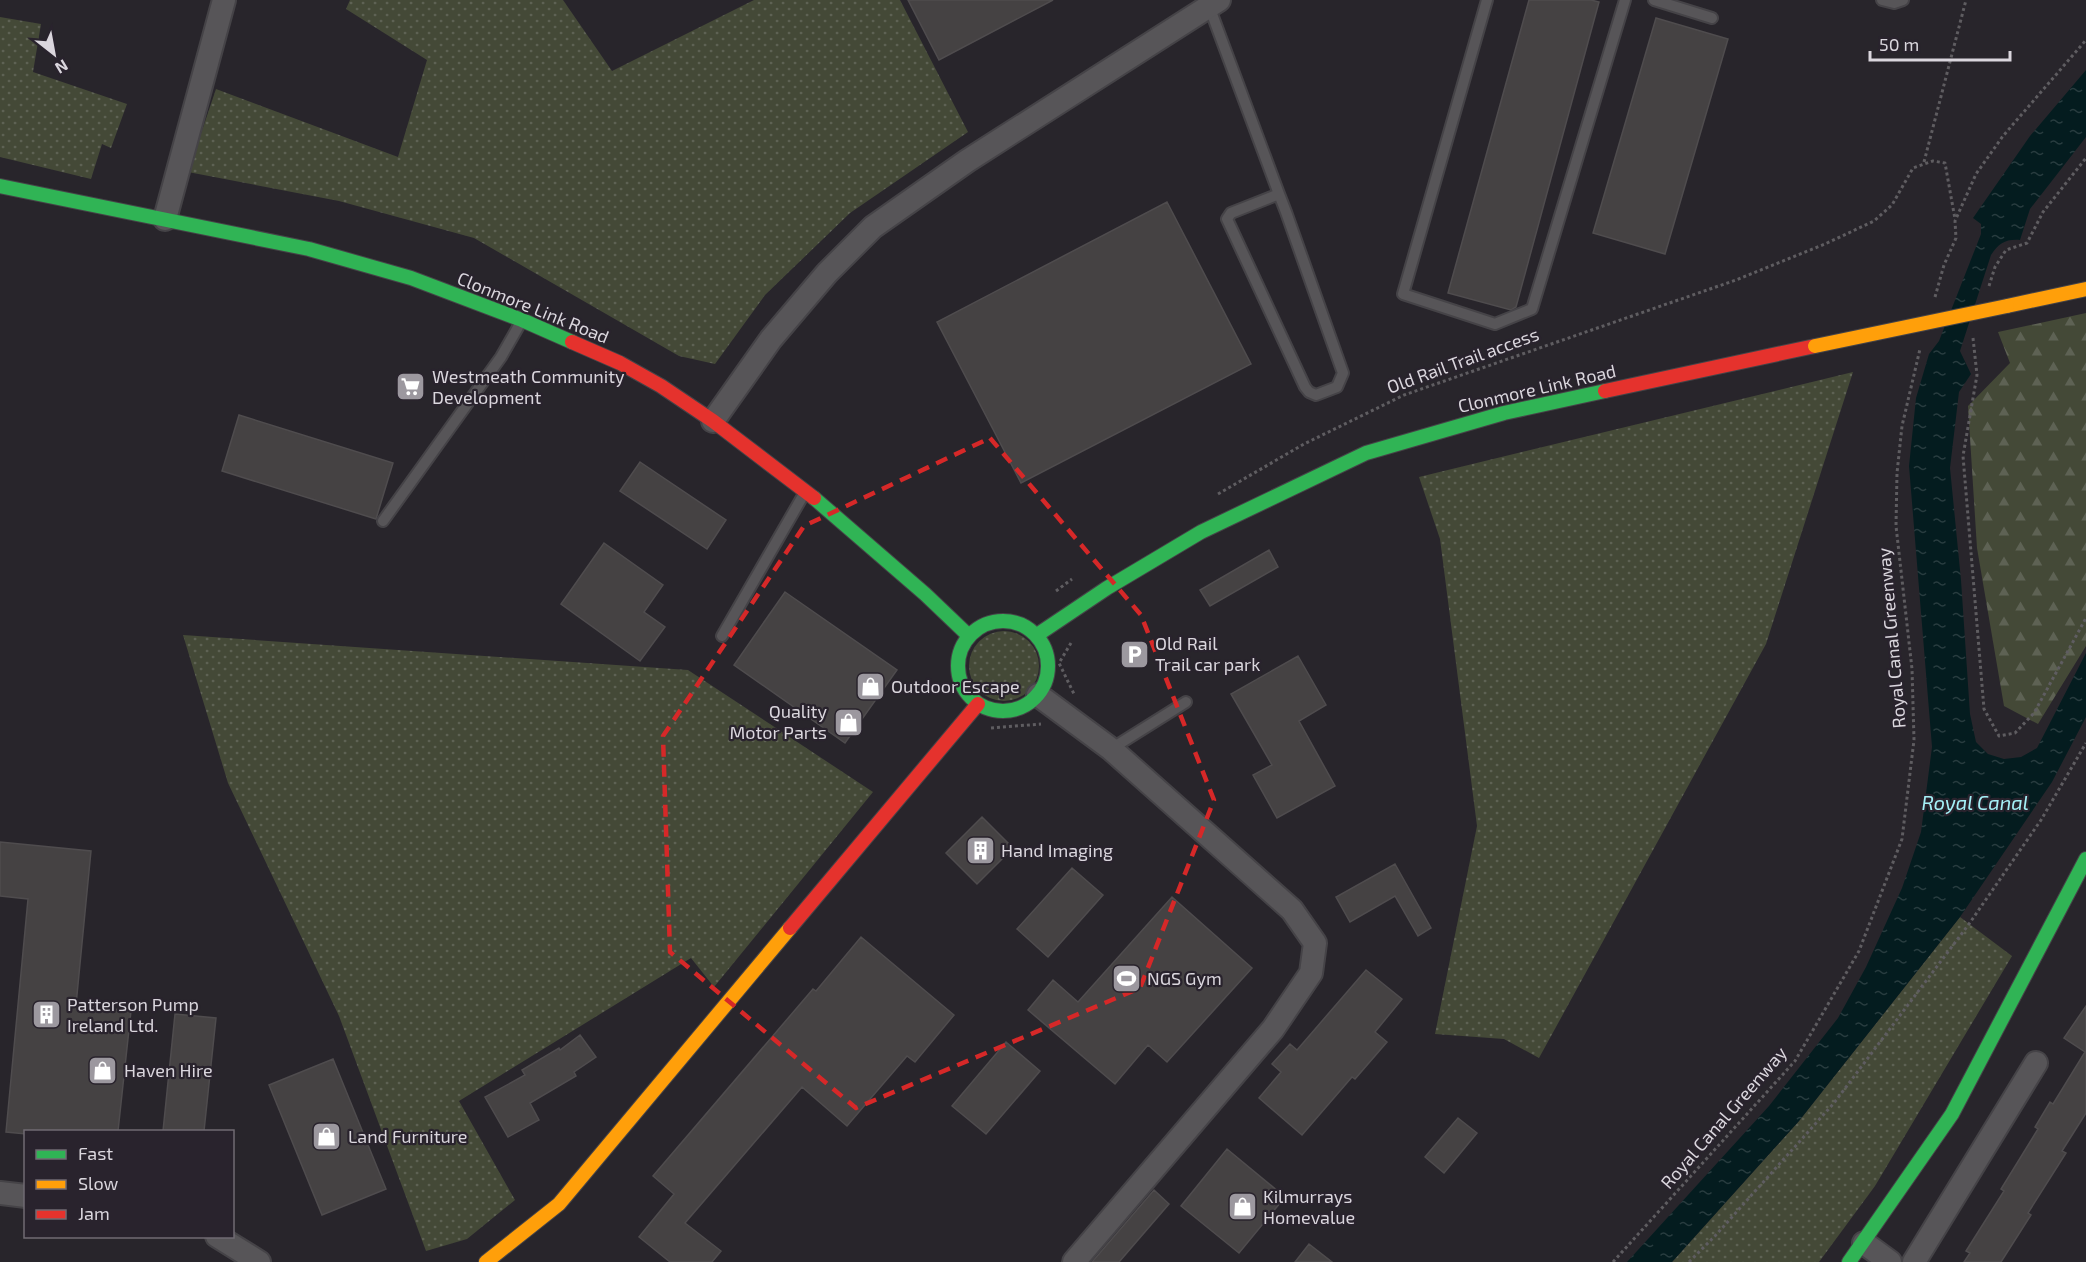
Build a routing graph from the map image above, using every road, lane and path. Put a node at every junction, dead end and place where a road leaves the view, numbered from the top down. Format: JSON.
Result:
{"nodes":[{"id":1,"x":224,"y":0,"type":"edge"},
{"id":2,"x":1487,"y":0,"type":"edge"},
{"id":3,"x":1625,"y":0,"type":"edge"},
{"id":4,"x":1654,"y":0,"type":"edge"},
{"id":5,"x":1882,"y":0,"type":"edge"},
{"id":6,"x":1903,"y":0,"type":"edge"},
{"id":7,"x":1966,"y":0,"type":"edge"},
{"id":8,"x":1211,"y":2,"type":"edge"},
{"id":9,"x":1712,"y":18,"type":"dead end"},
{"id":10,"x":2086,"y":40,"type":"edge"},
{"id":11,"x":2086,"y":158,"type":"edge"},
{"id":12,"x":1924,"y":162,"type":"junction"},
{"id":13,"x":0,"y":186,"type":"edge"},
{"id":14,"x":1279,"y":194,"type":"junction"},
{"id":15,"x":165,"y":219,"type":"junction"},
{"id":16,"x":1955,"y":221,"type":"junction"},
{"id":17,"x":1989,"y":287,"type":"dead end"},
{"id":18,"x":2086,"y":289,"type":"edge"},
{"id":19,"x":1934,"y":299,"type":"dead end"},
{"id":20,"x":522,"y":320,"type":"junction"},
{"id":21,"x":1973,"y":336,"type":"dead end"},
{"id":22,"x":1921,"y":344,"type":"dead end"},
{"id":23,"x":713,"y":421,"type":"junction"},
{"id":24,"x":806,"y":491,"type":"junction"},
{"id":25,"x":1212,"y":498,"type":"dead end"},
{"id":26,"x":383,"y":521,"type":"dead end"},
{"id":27,"x":1080,"y":575,"type":"dead end"},
{"id":28,"x":1053,"y":594,"type":"dead end"},
{"id":29,"x":2086,"y":618,"type":"edge"},
{"id":30,"x":1037,"y":635,"type":"junction"},
{"id":31,"x":722,"y":636,"type":"dead end"},
{"id":32,"x":969,"y":636,"type":"junction"},
{"id":33,"x":1038,"y":695,"type":"junction"},
{"id":34,"x":1186,"y":702,"type":"dead end"},
{"id":35,"x":978,"y":704,"type":"junction"},
{"id":36,"x":2086,"y":743,"type":"edge"},
{"id":37,"x":1111,"y":749,"type":"junction"},
{"id":38,"x":2086,"y":859,"type":"edge"},
{"id":39,"x":2036,"y":1063,"type":"dead end"},
{"id":40,"x":0,"y":1193,"type":"edge"},
{"id":41,"x":24,"y":1196,"type":"edge"},
{"id":42,"x":220,"y":1238,"type":"edge"},
{"id":43,"x":1864,"y":1243,"type":"junction"},
{"id":44,"x":259,"y":1262,"type":"edge"},
{"id":45,"x":486,"y":1262,"type":"edge"},
{"id":46,"x":1074,"y":1262,"type":"edge"},
{"id":47,"x":1613,"y":1262,"type":"edge"},
{"id":48,"x":1689,"y":1262,"type":"edge"},
{"id":49,"x":1850,"y":1262,"type":"edge"},
{"id":50,"x":1890,"y":1262,"type":"edge"},
{"id":51,"x":1914,"y":1262,"type":"edge"}],
"edges":[{"from":1,"to":15,"type":"street"},
{"from":2,"to":3,"type":"lane"},
{"from":4,"to":9,"type":"lane"},
{"from":5,"to":6,"type":"lane"},
{"from":7,"to":12,"type":"path"},
{"from":8,"to":14,"type":"lane"},
{"from":8,"to":23,"type":"street"},
{"from":10,"to":16,"type":"path"},
{"from":11,"to":17,"type":"path"},
{"from":12,"to":16,"type":"path"},
{"from":12,"to":25,"type":"path","name":"Old Rail Trail access"},
{"from":13,"to":15,"type":"main road","name":"Clonmore Link Road"},
{"from":14,"to":14,"type":"lane"},
{"from":15,"to":20,"type":"main road","name":"Clonmore Link Road"},
{"from":16,"to":19,"type":"path"},
{"from":18,"to":30,"type":"main road","name":"Clonmore Link Road","bridge":true},
{"from":20,"to":23,"type":"main road","name":"Clonmore Link Road"},
{"from":20,"to":26,"type":"lane"},
{"from":21,"to":29,"type":"path"},
{"from":22,"to":47,"type":"path","name":"Royal Canal Greenway"},
{"from":23,"to":24,"type":"main road","name":"Clonmore Link Road"},
{"from":24,"to":31,"type":"lane"},
{"from":24,"to":32,"type":"main road","name":"Clonmore Link Road"},
{"from":27,"to":28,"type":"path"},
{"from":30,"to":32,"type":"main road"},
{"from":30,"to":33,"type":"main road"},
{"from":32,"to":35,"type":"main road"},
{"from":33,"to":35,"type":"main road"},
{"from":33,"to":37,"type":"street"},
{"from":34,"to":37,"type":"lane"},
{"from":35,"to":45,"type":"main road"},
{"from":36,"to":48,"type":"path"},
{"from":37,"to":46,"type":"street"},
{"from":38,"to":43,"type":"main road"},
{"from":39,"to":51,"type":"street"},
{"from":40,"to":41,"type":"street"},
{"from":42,"to":44,"type":"street"},
{"from":43,"to":49,"type":"main road"},
{"from":43,"to":50,"type":"street"}]}
